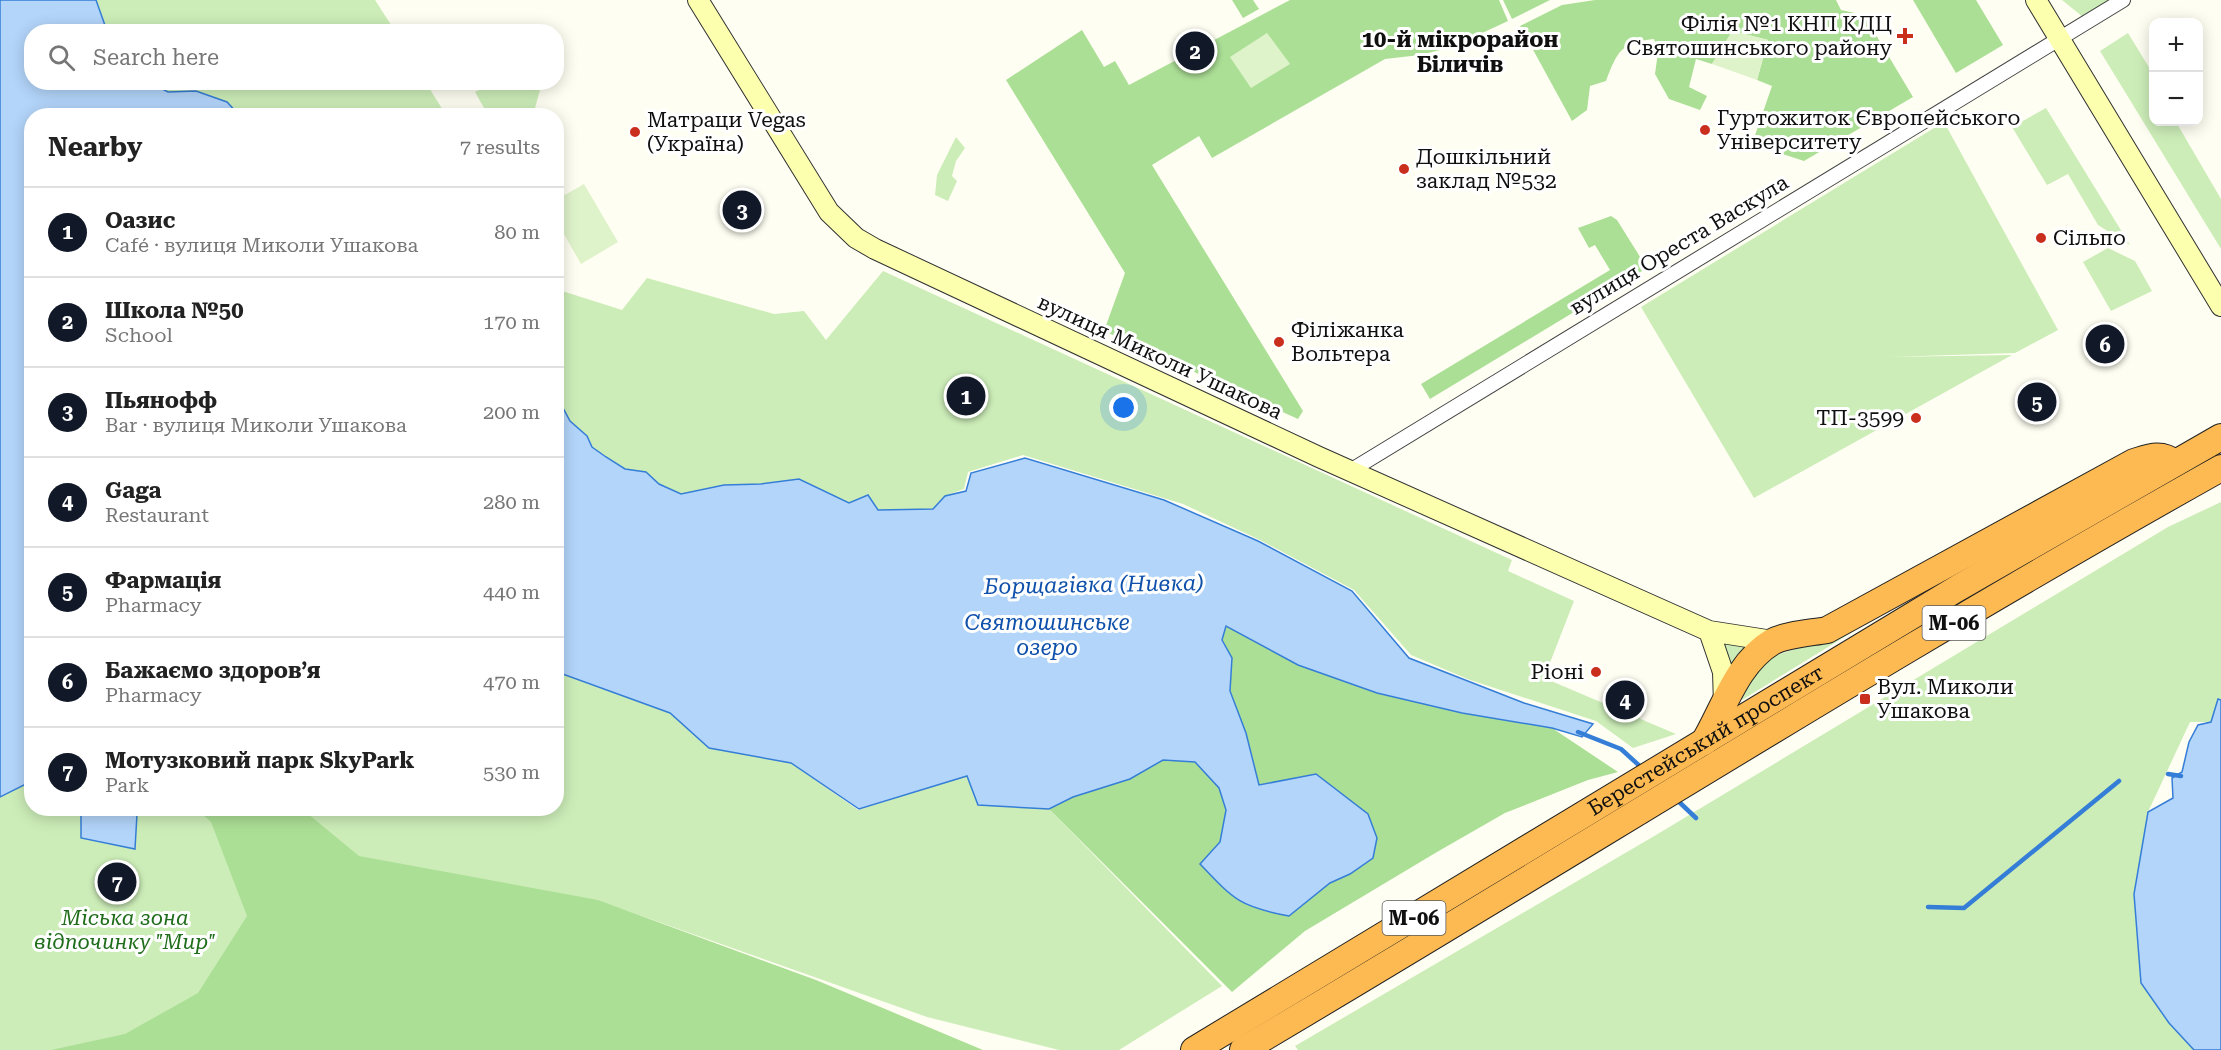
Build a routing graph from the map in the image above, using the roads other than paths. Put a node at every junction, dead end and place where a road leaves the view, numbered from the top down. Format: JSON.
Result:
{"nodes":[{"id":1,"x":698,"y":0,"type":"edge"},
{"id":2,"x":2036,"y":0,"type":"edge"},
{"id":3,"x":2123,"y":0,"type":"edge"},
{"id":4,"x":2059,"y":39,"type":"junction"},
{"id":5,"x":2221,"y":306,"type":"edge"},
{"id":6,"x":2221,"y":437,"type":"edge"},
{"id":7,"x":2175,"y":463,"type":"junction"},
{"id":8,"x":2221,"y":468,"type":"edge"},
{"id":9,"x":1350,"y":471,"type":"junction"},
{"id":10,"x":1708,"y":631,"type":"junction"},
{"id":11,"x":1773,"y":641,"type":"junction"},
{"id":12,"x":1724,"y":708,"type":"junction"},
{"id":13,"x":1703,"y":745,"type":"junction"},
{"id":14,"x":1194,"y":1050,"type":"edge"},
{"id":15,"x":1243,"y":1050,"type":"edge"}],
"edges":[{"from":1,"to":9,"type":"street","name":"вулиця Миколи Ушакова"},
{"from":2,"to":4,"type":"street"},
{"from":3,"to":4,"type":"street","name":"вулиця Ореста Васкула"},
{"from":4,"to":5,"type":"street"},
{"from":4,"to":9,"type":"street","name":"вулиця Ореста Васкула"},
{"from":6,"to":7,"type":"highway","name":"Берестейський проспект","number":"М-06"},
{"from":7,"to":11,"type":"highway"},
{"from":7,"to":13,"type":"highway","name":"Берестейський проспект","number":"М-06"},
{"from":8,"to":15,"type":"highway","name":"Берестейський проспект","number":"М-06"},
{"from":9,"to":10,"type":"street","name":"вулиця Миколи Ушакова"},
{"from":10,"to":11,"type":"street","name":"вулиця Миколи Ушакова"},
{"from":10,"to":12,"type":"street"},
{"from":11,"to":12,"type":"highway"},
{"from":12,"to":13,"type":"highway"},
{"from":13,"to":14,"type":"highway","name":"Берестейський проспект","number":"М-06"}]}
